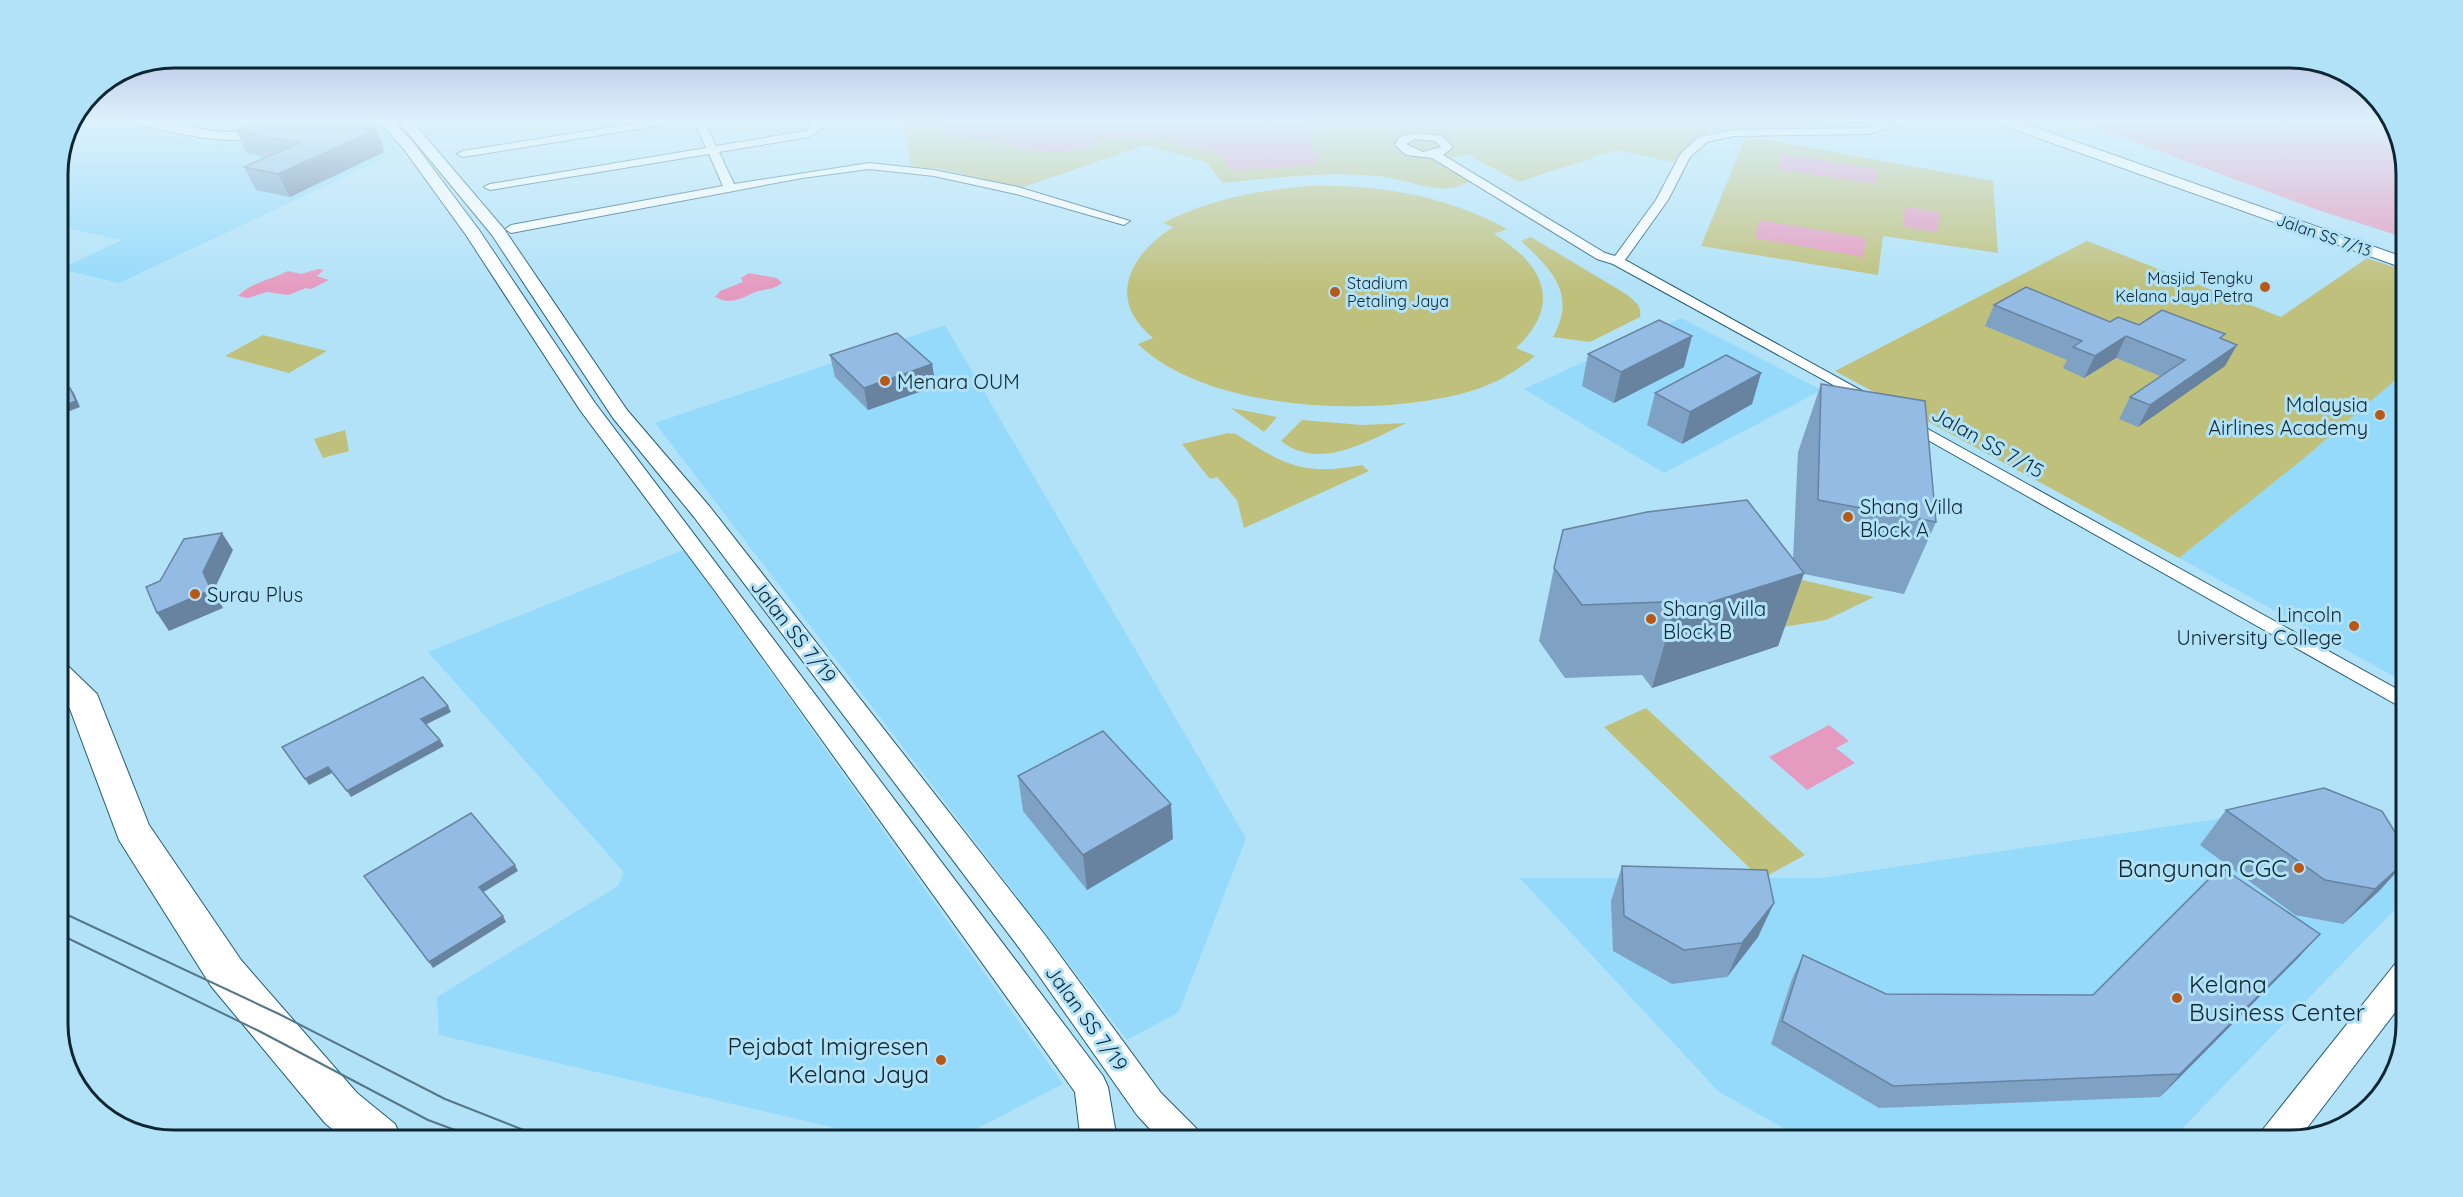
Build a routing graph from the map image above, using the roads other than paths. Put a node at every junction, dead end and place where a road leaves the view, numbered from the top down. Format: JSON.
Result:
{"nodes":[{"id":1,"x":431,"y":177,"type":"edge"},
{"id":2,"x":452,"y":177,"type":"edge"},
{"id":3,"x":551,"y":177,"type":"edge"},
{"id":4,"x":725,"y":177,"type":"edge"},
{"id":5,"x":796,"y":177,"type":"edge"},
{"id":6,"x":952,"y":177,"type":"edge"},
{"id":7,"x":1471,"y":177,"type":"edge"},
{"id":8,"x":1477,"y":177,"type":"edge"},
{"id":9,"x":1674,"y":177,"type":"edge"},
{"id":10,"x":2161,"y":177,"type":"edge"},
{"id":11,"x":2190,"y":177,"type":"edge"},
{"id":12,"x":490,"y":187,"type":"dead end"},
{"id":13,"x":730,"y":188,"type":"junction"},
{"id":14,"x":1534,"y":212,"type":"junction"},
{"id":15,"x":1124,"y":221,"type":"dead end"},
{"id":16,"x":511,"y":229,"type":"dead end"},
{"id":17,"x":2395,"y":250,"type":"edge"},
{"id":18,"x":2395,"y":260,"type":"edge"},
{"id":19,"x":1618,"y":261,"type":"junction"},
{"id":20,"x":68,"y":686,"type":"edge"},
{"id":21,"x":2396,"y":697,"type":"edge"},
{"id":22,"x":2396,"y":987,"type":"edge"},
{"id":23,"x":367,"y":1130,"type":"edge"},
{"id":24,"x":1097,"y":1130,"type":"edge"},
{"id":25,"x":1174,"y":1130,"type":"edge"},
{"id":26,"x":2284,"y":1130,"type":"edge"}],
"edges":[{"from":1,"to":24,"type":"street","name":"Jalan SS 7/19"},
{"from":2,"to":25,"type":"street","name":"Jalan SS 7/19"},
{"from":3,"to":12,"type":"street"},
{"from":4,"to":13,"type":"street"},
{"from":5,"to":13,"type":"street"},
{"from":6,"to":15,"type":"street"},
{"from":7,"to":14,"type":"street"},
{"from":8,"to":14,"type":"street"},
{"from":9,"to":19,"type":"street"},
{"from":10,"to":18,"type":"street","name":"Jalan SS 7/13"},
{"from":11,"to":17,"type":"street","name":"Jalan SS 7/13"},
{"from":13,"to":16,"type":"street"},
{"from":14,"to":19,"type":"street"},
{"from":14,"to":19,"type":"street","name":"Jalan SS 7/15"},
{"from":19,"to":21,"type":"street","name":"Jalan SS 7/15"},
{"from":20,"to":23,"type":"highway"},
{"from":22,"to":26,"type":"street"}]}
